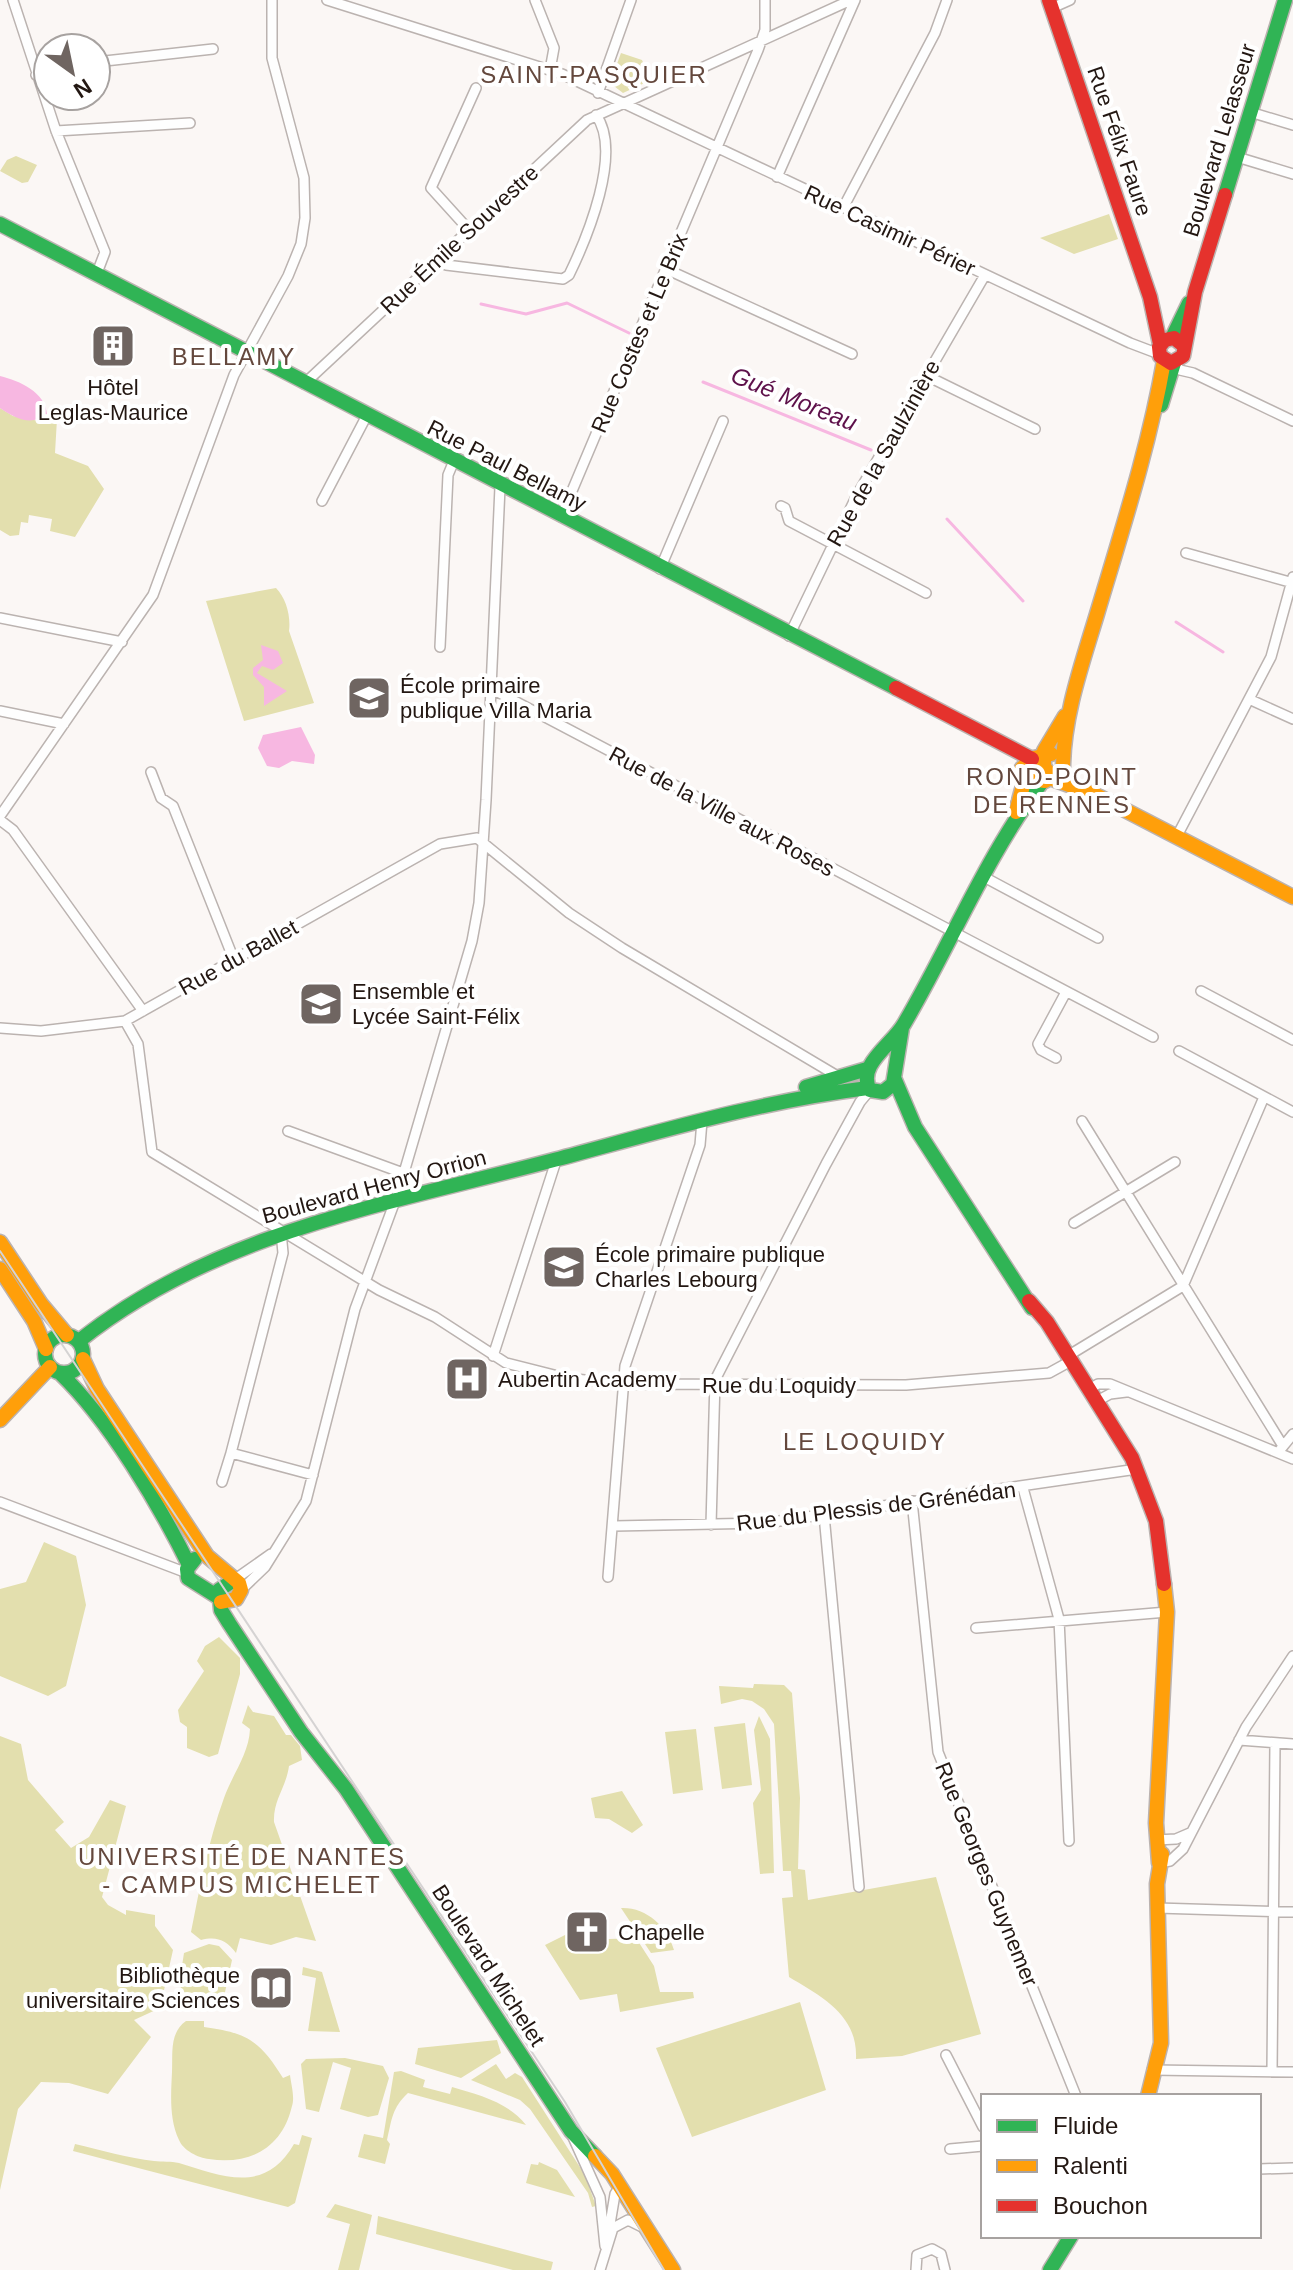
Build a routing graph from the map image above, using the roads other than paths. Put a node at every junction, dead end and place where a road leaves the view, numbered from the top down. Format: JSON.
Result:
{"nodes":[{"id":1,"x":13,"y":0,"type":"edge"},
{"id":2,"x":272,"y":0,"type":"edge"},
{"id":3,"x":327,"y":0,"type":"edge"},
{"id":4,"x":535,"y":0,"type":"edge"},
{"id":5,"x":631,"y":0,"type":"edge"},
{"id":6,"x":765,"y":0,"type":"edge"},
{"id":7,"x":853,"y":0,"type":"edge"},
{"id":8,"x":947,"y":0,"type":"edge"},
{"id":9,"x":1070,"y":0,"type":"edge"},
{"id":10,"x":1285,"y":0,"type":"edge"},
{"id":11,"x":1051,"y":4,"type":"edge"},
{"id":12,"x":761,"y":40,"type":"junction"},
{"id":13,"x":213,"y":49,"type":"dead end"},
{"id":14,"x":112,"y":60,"type":"edge"},
{"id":15,"x":32,"y":62,"type":"edge"},
{"id":16,"x":550,"y":70,"type":"junction"},
{"id":17,"x":476,"y":88,"type":"dead end"},
{"id":18,"x":598,"y":93,"type":"junction"},
{"id":19,"x":621,"y":104,"type":"junction"},
{"id":20,"x":49,"y":112,"type":"edge"},
{"id":21,"x":1250,"y":112,"type":"junction"},
{"id":22,"x":596,"y":115,"type":"junction"},
{"id":23,"x":190,"y":123,"type":"dead end"},
{"id":24,"x":1293,"y":125,"type":"edge"},
{"id":25,"x":56,"y":131,"type":"junction"},
{"id":26,"x":717,"y":149,"type":"junction"},
{"id":27,"x":1237,"y":157,"type":"junction"},
{"id":28,"x":1293,"y":174,"type":"edge"},
{"id":29,"x":777,"y":177,"type":"junction"},
{"id":30,"x":843,"y":208,"type":"junction"},
{"id":31,"x":0,"y":224,"type":"edge"},
{"id":32,"x":469,"y":230,"type":"junction"},
{"id":33,"x":438,"y":259,"type":"junction"},
{"id":34,"x":666,"y":269,"type":"junction"},
{"id":35,"x":97,"y":273,"type":"junction"},
{"id":36,"x":985,"y":275,"type":"junction"},
{"id":37,"x":247,"y":352,"type":"junction"},
{"id":38,"x":1171,"y":352,"type":"junction"},
{"id":39,"x":852,"y":354,"type":"dead end"},
{"id":40,"x":927,"y":376,"type":"junction"},
{"id":41,"x":304,"y":384,"type":"junction"},
{"id":42,"x":366,"y":417,"type":"junction"},
{"id":43,"x":723,"y":421,"type":"dead end"},
{"id":44,"x":1293,"y":421,"type":"edge"},
{"id":45,"x":1035,"y":429,"type":"dead end"},
{"id":46,"x":453,"y":463,"type":"junction"},
{"id":47,"x":500,"y":487,"type":"junction"},
{"id":48,"x":322,"y":501,"type":"dead end"},
{"id":49,"x":781,"y":506,"type":"dead end"},
{"id":50,"x":561,"y":517,"type":"junction"},
{"id":51,"x":831,"y":544,"type":"junction"},
{"id":52,"x":1186,"y":553,"type":"dead end"},
{"id":53,"x":660,"y":569,"type":"junction"},
{"id":54,"x":1293,"y":580,"type":"edge"},
{"id":55,"x":926,"y":593,"type":"dead end"},
{"id":56,"x":0,"y":618,"type":"edge"},
{"id":57,"x":789,"y":636,"type":"junction"},
{"id":58,"x":122,"y":642,"type":"junction"},
{"id":59,"x":440,"y":647,"type":"dead end"},
{"id":60,"x":490,"y":688,"type":"junction"},
{"id":61,"x":1251,"y":700,"type":"junction"},
{"id":62,"x":1072,"y":705,"type":"junction"},
{"id":63,"x":0,"y":711,"type":"edge"},
{"id":64,"x":1293,"y":719,"type":"edge"},
{"id":65,"x":64,"y":724,"type":"junction"},
{"id":66,"x":997,"y":739,"type":"junction"},
{"id":67,"x":1038,"y":757,"type":"junction"},
{"id":68,"x":1063,"y":762,"type":"junction"},
{"id":69,"x":151,"y":772,"type":"dead end"},
{"id":70,"x":1022,"y":775,"type":"junction"},
{"id":71,"x":1047,"y":780,"type":"junction"},
{"id":72,"x":1094,"y":794,"type":"junction"},
{"id":73,"x":0,"y":818,"type":"edge"},
{"id":74,"x":1014,"y":819,"type":"junction"},
{"id":75,"x":1177,"y":836,"type":"junction"},
{"id":76,"x":483,"y":840,"type":"junction"},
{"id":77,"x":984,"y":877,"type":"junction"},
{"id":78,"x":1293,"y":897,"type":"edge"},
{"id":79,"x":954,"y":932,"type":"junction"},
{"id":80,"x":1098,"y":938,"type":"dead end"},
{"id":81,"x":234,"y":960,"type":"junction"},
{"id":82,"x":1201,"y":991,"type":"dead end"},
{"id":83,"x":1066,"y":992,"type":"junction"},
{"id":84,"x":143,"y":1011,"type":"junction"},
{"id":85,"x":125,"y":1021,"type":"junction"},
{"id":86,"x":0,"y":1028,"type":"edge"},
{"id":87,"x":902,"y":1028,"type":"junction"},
{"id":88,"x":1153,"y":1037,"type":"dead end"},
{"id":89,"x":1291,"y":1038,"type":"edge"},
{"id":90,"x":1179,"y":1051,"type":"dead end"},
{"id":91,"x":1056,"y":1058,"type":"dead end"},
{"id":92,"x":810,"y":1063,"type":"junction"},
{"id":93,"x":870,"y":1066,"type":"junction"},
{"id":94,"x":894,"y":1076,"type":"junction"},
{"id":95,"x":841,"y":1078,"type":"junction"},
{"id":96,"x":814,"y":1085,"type":"junction"},
{"id":97,"x":874,"y":1090,"type":"junction"},
{"id":98,"x":1264,"y":1097,"type":"junction"},
{"id":99,"x":1293,"y":1112,"type":"edge"},
{"id":100,"x":702,"y":1121,"type":"junction"},
{"id":101,"x":1082,"y":1121,"type":"dead end"},
{"id":102,"x":915,"y":1127,"type":"junction"},
{"id":103,"x":288,"y":1131,"type":"dead end"},
{"id":104,"x":557,"y":1158,"type":"junction"},
{"id":105,"x":1175,"y":1162,"type":"dead end"},
{"id":106,"x":403,"y":1173,"type":"junction"},
{"id":107,"x":1125,"y":1192,"type":"junction"},
{"id":108,"x":395,"y":1203,"type":"junction"},
{"id":109,"x":1074,"y":1223,"type":"dead end"},
{"id":110,"x":281,"y":1232,"type":"junction"},
{"id":111,"x":0,"y":1242,"type":"edge"},
{"id":112,"x":0,"y":1269,"type":"edge"},
{"id":113,"x":365,"y":1281,"type":"junction"},
{"id":114,"x":1183,"y":1286,"type":"junction"},
{"id":115,"x":73,"y":1338,"type":"junction"},
{"id":116,"x":46,"y":1349,"type":"junction"},
{"id":117,"x":493,"y":1356,"type":"junction"},
{"id":118,"x":83,"y":1359,"type":"junction"},
{"id":119,"x":1068,"y":1360,"type":"junction"},
{"id":120,"x":55,"y":1370,"type":"junction"},
{"id":121,"x":622,"y":1384,"type":"junction"},
{"id":122,"x":715,"y":1385,"type":"junction"},
{"id":123,"x":1091,"y":1396,"type":"junction"},
{"id":124,"x":0,"y":1420,"type":"edge"},
{"id":125,"x":1293,"y":1434,"type":"edge"},
{"id":126,"x":1280,"y":1449,"type":"junction"},
{"id":127,"x":231,"y":1453,"type":"junction"},
{"id":128,"x":1293,"y":1459,"type":"edge"},
{"id":129,"x":1137,"y":1469,"type":"junction"},
{"id":130,"x":313,"y":1475,"type":"junction"},
{"id":131,"x":222,"y":1482,"type":"dead end"},
{"id":132,"x":1023,"y":1488,"type":"junction"},
{"id":133,"x":912,"y":1501,"type":"junction"},
{"id":134,"x":0,"y":1502,"type":"edge"},
{"id":135,"x":824,"y":1515,"type":"junction"},
{"id":136,"x":711,"y":1525,"type":"junction"},
{"id":137,"x":614,"y":1526,"type":"junction"},
{"id":138,"x":209,"y":1558,"type":"junction"},
{"id":139,"x":191,"y":1573,"type":"junction"},
{"id":140,"x":608,"y":1577,"type":"dead end"},
{"id":141,"x":237,"y":1585,"type":"junction"},
{"id":142,"x":219,"y":1600,"type":"junction"},
{"id":143,"x":1163,"y":1612,"type":"junction"},
{"id":144,"x":1059,"y":1619,"type":"junction"},
{"id":145,"x":976,"y":1628,"type":"dead end"},
{"id":146,"x":1293,"y":1656,"type":"edge"},
{"id":147,"x":1239,"y":1740,"type":"junction"},
{"id":148,"x":1275,"y":1743,"type":"junction"},
{"id":149,"x":1293,"y":1744,"type":"edge"},
{"id":150,"x":1193,"y":1831,"type":"junction"},
{"id":151,"x":1160,"y":1840,"type":"junction"},
{"id":152,"x":1069,"y":1841,"type":"dead end"},
{"id":153,"x":1159,"y":1863,"type":"junction"},
{"id":154,"x":859,"y":1887,"type":"dead end"},
{"id":155,"x":1157,"y":1908,"type":"junction"},
{"id":156,"x":1273,"y":1911,"type":"junction"},
{"id":157,"x":1293,"y":1912,"type":"edge"},
{"id":158,"x":946,"y":2055,"type":"dead end"},
{"id":159,"x":1153,"y":2070,"type":"junction"},
{"id":160,"x":1272,"y":2072,"type":"junction"},
{"id":161,"x":1293,"y":2072,"type":"edge"},
{"id":162,"x":1075,"y":2094,"type":"edge"},
{"id":163,"x":1147,"y":2094,"type":"edge"},
{"id":164,"x":981,"y":2123,"type":"edge"},
{"id":165,"x":571,"y":2131,"type":"junction"},
{"id":166,"x":981,"y":2146,"type":"edge"},
{"id":167,"x":950,"y":2149,"type":"dead end"},
{"id":168,"x":1293,"y":2168,"type":"edge"},
{"id":169,"x":1261,"y":2169,"type":"edge"},
{"id":170,"x":620,"y":2186,"type":"junction"},
{"id":171,"x":609,"y":2233,"type":"junction"},
{"id":172,"x":650,"y":2235,"type":"junction"},
{"id":173,"x":1070,"y":2238,"type":"edge"},
{"id":174,"x":605,"y":2246,"type":"junction"},
{"id":175,"x":600,"y":2270,"type":"edge"},
{"id":176,"x":673,"y":2270,"type":"edge"},
{"id":177,"x":916,"y":2270,"type":"edge"},
{"id":178,"x":934,"y":2270,"type":"edge"},
{"id":179,"x":943,"y":2270,"type":"edge"},
{"id":180,"x":1050,"y":2270,"type":"edge"}],
"edges":[{"from":1,"to":15,"type":"street"},
{"from":2,"to":37,"type":"street"},
{"from":3,"to":16,"type":"street","name":"Rue Casimir Périer"},
{"from":4,"to":16,"type":"street"},
{"from":5,"to":18,"type":"street"},
{"from":6,"to":12,"type":"street","name":"Rue Costes et Le Brix"},
{"from":7,"to":12,"type":"street","name":"Rue Émile Souvestre"},
{"from":7,"to":29,"type":"street"},
{"from":8,"to":30,"type":"street"},
{"from":9,"to":11,"type":"street"},
{"from":10,"to":21,"type":"main road","name":"Boulevard Lelasseur"},
{"from":11,"to":38,"type":"main road","name":"Rue Félix Faure"},
{"from":12,"to":19,"type":"street","name":"Rue Émile Souvestre"},
{"from":12,"to":26,"type":"street","name":"Rue Costes et Le Brix"},
{"from":13,"to":14,"type":"street"},
{"from":16,"to":18,"type":"street","name":"Rue Casimir Périer"},
{"from":17,"to":32,"type":"street"},
{"from":18,"to":19,"type":"street","name":"Rue Casimir Périer"},
{"from":19,"to":22,"type":"street","name":"Rue Émile Souvestre"},
{"from":19,"to":26,"type":"street","name":"Rue Casimir Périer"},
{"from":20,"to":25,"type":"street"},
{"from":21,"to":24,"type":"street"},
{"from":21,"to":27,"type":"main road","name":"Boulevard Lelasseur"},
{"from":22,"to":32,"type":"street","name":"Rue Émile Souvestre"},
{"from":22,"to":33,"type":"street"},
{"from":23,"to":25,"type":"street"},
{"from":25,"to":35,"type":"street"},
{"from":26,"to":29,"type":"street","name":"Rue Casimir Périer"},
{"from":26,"to":34,"type":"street","name":"Rue Costes et Le Brix"},
{"from":27,"to":28,"type":"street"},
{"from":27,"to":38,"type":"main road","name":"Boulevard Lelasseur"},
{"from":29,"to":30,"type":"street","name":"Rue Casimir Périer"},
{"from":30,"to":36,"type":"street","name":"Rue Casimir Périer"},
{"from":31,"to":35,"type":"main road","name":"Rue Paul Bellamy"},
{"from":32,"to":33,"type":"street","name":"Rue Émile Souvestre"},
{"from":33,"to":41,"type":"street","name":"Rue Émile Souvestre"},
{"from":34,"to":39,"type":"street"},
{"from":34,"to":50,"type":"street","name":"Rue Costes et Le Brix"},
{"from":35,"to":37,"type":"main road","name":"Rue Paul Bellamy"},
{"from":36,"to":38,"type":"street","name":"Rue Casimir Périer"},
{"from":36,"to":40,"type":"street","name":"Rue de la Saulzinière"},
{"from":37,"to":41,"type":"main road","name":"Rue Paul Bellamy"},
{"from":37,"to":58,"type":"street"},
{"from":38,"to":44,"type":"street","name":"Rue Casimir Périer"},
{"from":38,"to":62,"type":"main road","name":"Boulevard Lelasseur"},
{"from":40,"to":45,"type":"street"},
{"from":40,"to":51,"type":"street","name":"Rue de la Saulzinière"},
{"from":41,"to":42,"type":"main road","name":"Rue Paul Bellamy"},
{"from":42,"to":46,"type":"main road","name":"Rue Paul Bellamy"},
{"from":42,"to":48,"type":"street"},
{"from":43,"to":53,"type":"street"},
{"from":46,"to":47,"type":"main road","name":"Rue Paul Bellamy"},
{"from":46,"to":59,"type":"street"},
{"from":47,"to":50,"type":"main road","name":"Rue Paul Bellamy"},
{"from":47,"to":60,"type":"street"},
{"from":49,"to":51,"type":"street"},
{"from":50,"to":53,"type":"main road","name":"Rue Paul Bellamy"},
{"from":51,"to":55,"type":"street"},
{"from":51,"to":57,"type":"street","name":"Rue de la Saulzinière"},
{"from":52,"to":54,"type":"street"},
{"from":53,"to":57,"type":"main road","name":"Rue Paul Bellamy"},
{"from":54,"to":61,"type":"street"},
{"from":56,"to":58,"type":"street"},
{"from":57,"to":66,"type":"main road","name":"Rue Paul Bellamy"},
{"from":58,"to":65,"type":"street"},
{"from":60,"to":76,"type":"street"},
{"from":60,"to":79,"type":"street","name":"Rue de la Ville aux Roses"},
{"from":61,"to":64,"type":"street"},
{"from":61,"to":75,"type":"street"},
{"from":62,"to":67,"type":"main road","name":"Boulevard Lelasseur"},
{"from":62,"to":68,"type":"main road","name":"Boulevard Lelasseur"},
{"from":63,"to":65,"type":"street"},
{"from":65,"to":73,"type":"street"},
{"from":66,"to":67,"type":"main road","name":"Rue Paul Bellamy"},
{"from":66,"to":70,"type":"main road","name":"Rue Paul Bellamy"},
{"from":67,"to":68,"type":"main road"},
{"from":67,"to":70,"type":"main road"},
{"from":67,"to":71,"type":"main road"},
{"from":68,"to":71,"type":"main road"},
{"from":68,"to":72,"type":"main road"},
{"from":69,"to":81,"type":"street"},
{"from":70,"to":71,"type":"main road"},
{"from":70,"to":74,"type":"main road"},
{"from":71,"to":72,"type":"main road"},
{"from":71,"to":74,"type":"main road"},
{"from":72,"to":75,"type":"main road"},
{"from":73,"to":84,"type":"street"},
{"from":74,"to":77,"type":"main road"},
{"from":75,"to":78,"type":"main road"},
{"from":76,"to":81,"type":"street","name":"Rue du Ballet"},
{"from":76,"to":92,"type":"street"},
{"from":76,"to":106,"type":"street"},
{"from":77,"to":79,"type":"main road"},
{"from":77,"to":80,"type":"street"},
{"from":79,"to":83,"type":"street","name":"Rue de la Ville aux Roses"},
{"from":79,"to":87,"type":"main road"},
{"from":81,"to":84,"type":"street","name":"Rue du Ballet"},
{"from":82,"to":89,"type":"street"},
{"from":83,"to":88,"type":"street","name":"Rue de la Ville aux Roses"},
{"from":83,"to":91,"type":"street"},
{"from":84,"to":85,"type":"street","name":"Rue du Ballet"},
{"from":85,"to":86,"type":"street","name":"Rue du Ballet"},
{"from":85,"to":110,"type":"street","name":"Rue du Loquidy"},
{"from":87,"to":93,"type":"main road"},
{"from":87,"to":94,"type":"main road"},
{"from":90,"to":98,"type":"street"},
{"from":92,"to":95,"type":"street"},
{"from":92,"to":96,"type":"street"},
{"from":93,"to":94,"type":"main road"},
{"from":93,"to":95,"type":"main road","name":"Boulevard Henry Orrion"},
{"from":93,"to":97,"type":"main road"},
{"from":94,"to":97,"type":"main road"},
{"from":94,"to":102,"type":"main road"},
{"from":95,"to":96,"type":"main road","name":"Boulevard Henry Orrion"},
{"from":96,"to":100,"type":"main road","name":"Boulevard Henry Orrion"},
{"from":97,"to":100,"type":"main road","name":"Boulevard Henry Orrion"},
{"from":97,"to":102,"type":"main road"},
{"from":97,"to":122,"type":"street"},
{"from":98,"to":99,"type":"street"},
{"from":98,"to":114,"type":"street"},
{"from":100,"to":104,"type":"main road","name":"Boulevard Henry Orrion"},
{"from":100,"to":121,"type":"street"},
{"from":101,"to":107,"type":"street"},
{"from":102,"to":119,"type":"main road"},
{"from":103,"to":106,"type":"street"},
{"from":104,"to":108,"type":"main road","name":"Boulevard Henry Orrion"},
{"from":104,"to":117,"type":"street"},
{"from":105,"to":107,"type":"street"},
{"from":106,"to":108,"type":"street"},
{"from":107,"to":109,"type":"street"},
{"from":107,"to":114,"type":"street"},
{"from":108,"to":110,"type":"main road","name":"Boulevard Henry Orrion"},
{"from":108,"to":113,"type":"street"},
{"from":110,"to":113,"type":"street","name":"Rue du Loquidy"},
{"from":110,"to":115,"type":"main road","name":"Boulevard Henry Orrion"},
{"from":110,"to":127,"type":"street"},
{"from":111,"to":115,"type":"main road"},
{"from":112,"to":116,"type":"main road"},
{"from":113,"to":117,"type":"street","name":"Rue du Loquidy"},
{"from":113,"to":130,"type":"street"},
{"from":114,"to":119,"type":"street","name":"Rue du Loquidy"},
{"from":114,"to":126,"type":"street"},
{"from":115,"to":116,"type":"main road"},
{"from":115,"to":118,"type":"main road"},
{"from":116,"to":120,"type":"main road"},
{"from":117,"to":121,"type":"street","name":"Rue du Loquidy"},
{"from":118,"to":120,"type":"main road"},
{"from":118,"to":138,"type":"main road"},
{"from":119,"to":122,"type":"street","name":"Rue du Loquidy"},
{"from":119,"to":123,"type":"main road"},
{"from":120,"to":124,"type":"main road"},
{"from":120,"to":139,"type":"main road","name":"Boulevard Michelet"},
{"from":121,"to":122,"type":"street","name":"Rue du Loquidy"},
{"from":121,"to":137,"type":"street"},
{"from":122,"to":136,"type":"street"},
{"from":123,"to":126,"type":"street"},
{"from":123,"to":129,"type":"main road"},
{"from":125,"to":126,"type":"street"},
{"from":126,"to":128,"type":"street"},
{"from":127,"to":130,"type":"street"},
{"from":127,"to":131,"type":"street"},
{"from":129,"to":132,"type":"street","name":"Rue du Plessis de Grénédan"},
{"from":129,"to":143,"type":"main road"},
{"from":130,"to":141,"type":"street"},
{"from":132,"to":133,"type":"street","name":"Rue du Plessis de Grénédan"},
{"from":132,"to":144,"type":"street"},
{"from":133,"to":135,"type":"street","name":"Rue du Plessis de Grénédan"},
{"from":133,"to":162,"type":"street","name":"Rue Georges Guynemer"},
{"from":134,"to":139,"type":"street"},
{"from":135,"to":136,"type":"street","name":"Rue du Plessis de Grénédan"},
{"from":135,"to":154,"type":"street"},
{"from":136,"to":137,"type":"street","name":"Rue du Plessis de Grénédan"},
{"from":137,"to":140,"type":"street"},
{"from":138,"to":139,"type":"main road"},
{"from":138,"to":141,"type":"main road"},
{"from":139,"to":142,"type":"main road","name":"Boulevard Michelet"},
{"from":141,"to":142,"type":"main road"},
{"from":142,"to":165,"type":"main road","name":"Boulevard Michelet"},
{"from":143,"to":144,"type":"street"},
{"from":143,"to":151,"type":"main road"},
{"from":144,"to":145,"type":"street"},
{"from":144,"to":152,"type":"street"},
{"from":146,"to":147,"type":"street"},
{"from":147,"to":148,"type":"street"},
{"from":147,"to":150,"type":"street"},
{"from":148,"to":149,"type":"street"},
{"from":148,"to":156,"type":"street"},
{"from":150,"to":151,"type":"street"},
{"from":150,"to":153,"type":"street"},
{"from":151,"to":153,"type":"main road"},
{"from":153,"to":155,"type":"main road"},
{"from":155,"to":156,"type":"street"},
{"from":155,"to":159,"type":"main road"},
{"from":156,"to":157,"type":"street"},
{"from":156,"to":160,"type":"street"},
{"from":158,"to":164,"type":"street"},
{"from":159,"to":160,"type":"street"},
{"from":159,"to":163,"type":"main road"},
{"from":160,"to":161,"type":"street"},
{"from":165,"to":170,"type":"main road","name":"Boulevard Michelet"},
{"from":165,"to":174,"type":"street"},
{"from":166,"to":167,"type":"street"},
{"from":168,"to":169,"type":"street"},
{"from":170,"to":171,"type":"street"},
{"from":170,"to":172,"type":"main road","name":"Boulevard Michelet"},
{"from":171,"to":172,"type":"street"},
{"from":171,"to":174,"type":"street"},
{"from":172,"to":176,"type":"main road","name":"Boulevard Michelet"},
{"from":173,"to":180,"type":"main road"},
{"from":174,"to":175,"type":"street"},
{"from":177,"to":179,"type":"street"},
{"from":178,"to":179,"type":"street"}]}
